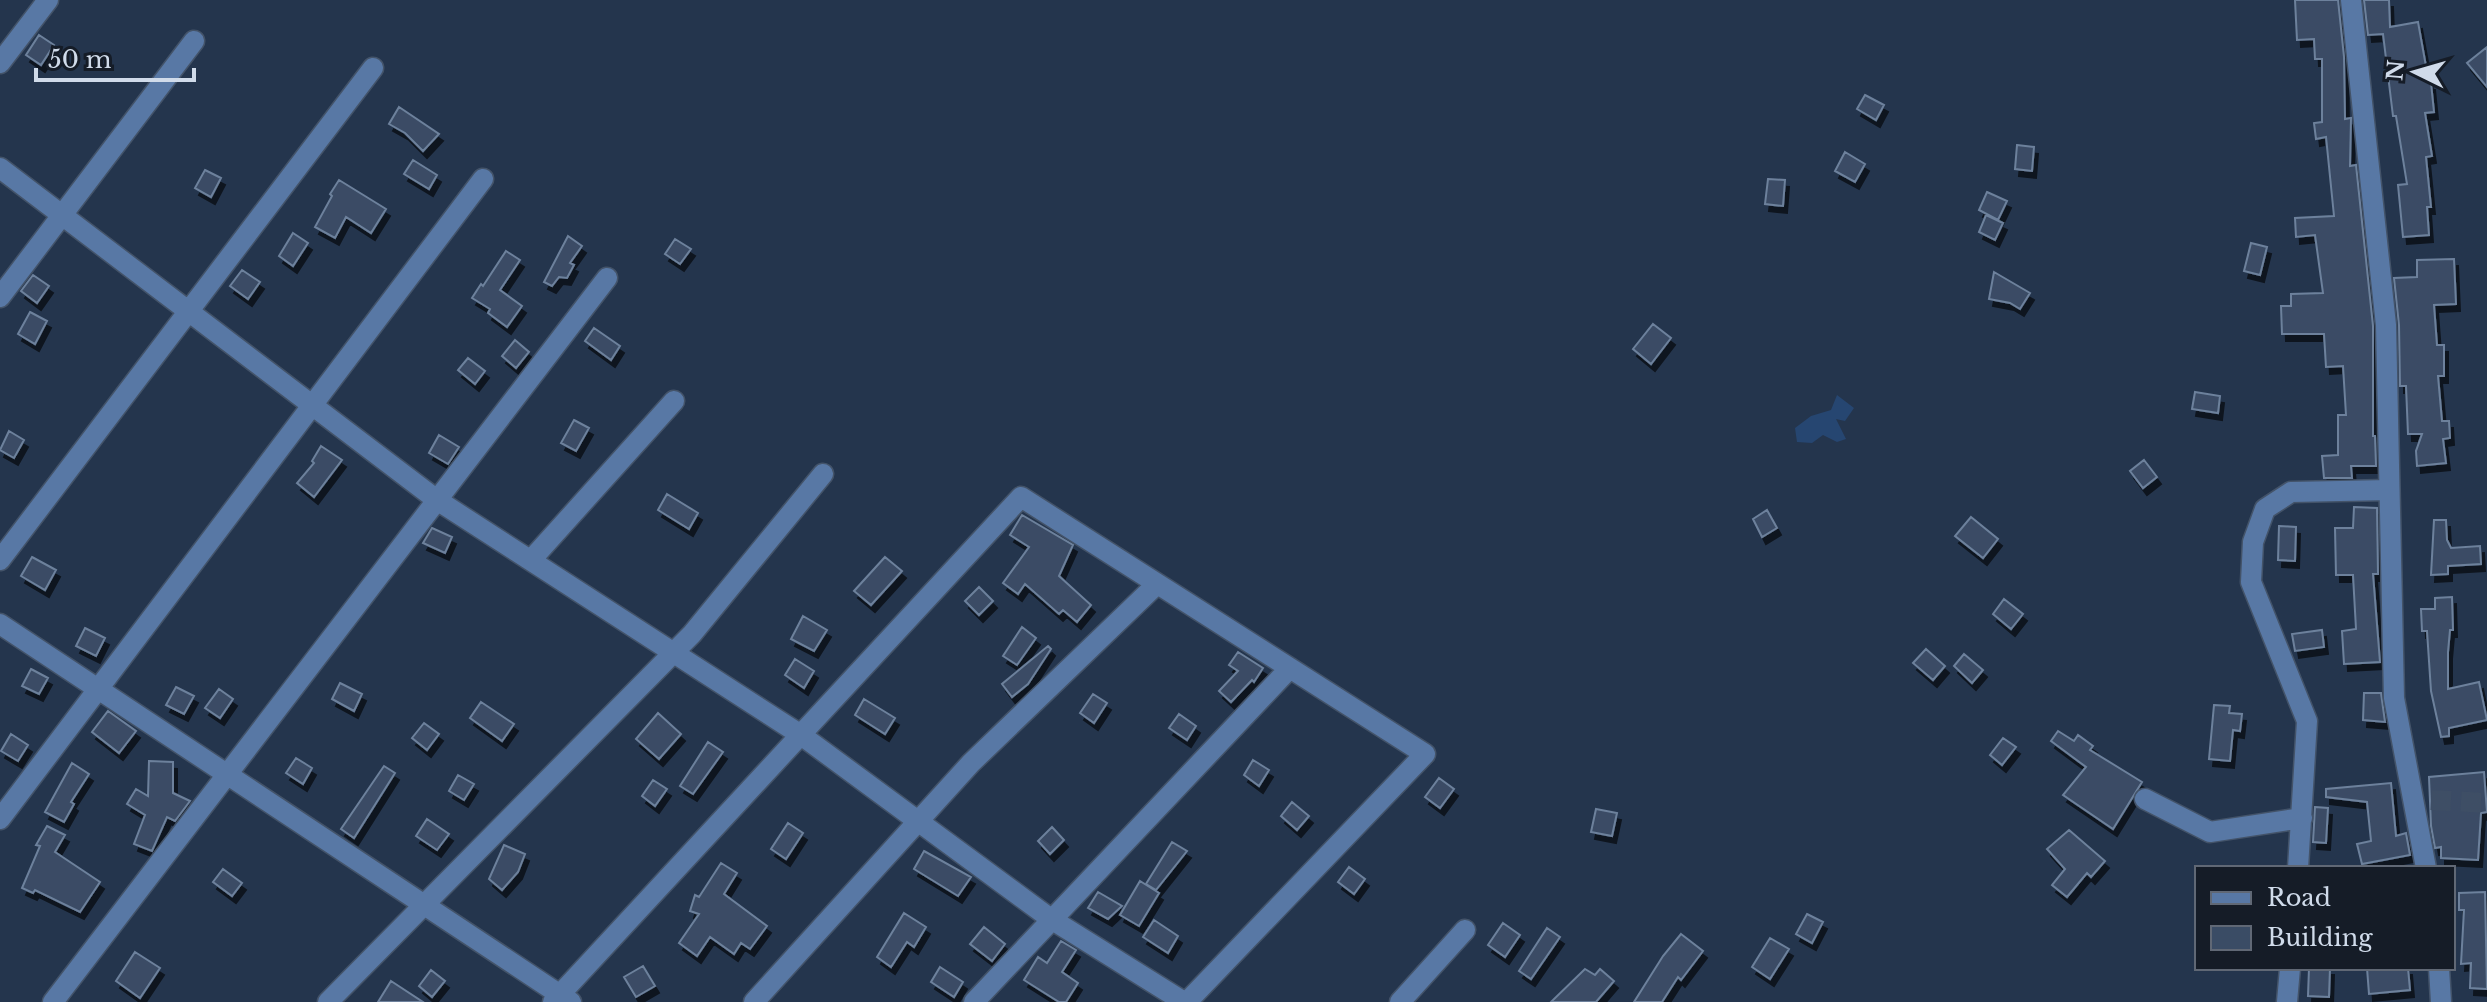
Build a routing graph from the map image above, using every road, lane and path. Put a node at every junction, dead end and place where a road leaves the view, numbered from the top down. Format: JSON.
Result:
{"nodes":[{"id":1,"x":48,"y":0,"type":"edge"},
{"id":2,"x":2351,"y":0,"type":"edge"},
{"id":3,"x":194,"y":41,"type":"dead end"},
{"id":4,"x":0,"y":63,"type":"edge"},
{"id":5,"x":373,"y":68,"type":"dead end"},
{"id":6,"x":0,"y":168,"type":"edge"},
{"id":7,"x":483,"y":179,"type":"dead end"},
{"id":8,"x":62,"y":215,"type":"junction"},
{"id":9,"x":607,"y":278,"type":"dead end"},
{"id":10,"x":0,"y":297,"type":"edge"},
{"id":11,"x":189,"y":311,"type":"junction"},
{"id":12,"x":674,"y":401,"type":"dead end"},
{"id":13,"x":313,"y":405,"type":"junction"},
{"id":14,"x":823,"y":474,"type":"dead end"},
{"id":15,"x":2389,"y":490,"type":"junction"},
{"id":16,"x":437,"y":500,"type":"junction"},
{"id":17,"x":0,"y":560,"type":"edge"},
{"id":18,"x":531,"y":560,"type":"junction"},
{"id":19,"x":1157,"y":584,"type":"junction"},
{"id":20,"x":0,"y":624,"type":"edge"},
{"id":21,"x":673,"y":652,"type":"junction"},
{"id":22,"x":1290,"y":668,"type":"junction"},
{"id":23,"x":98,"y":689,"type":"junction"},
{"id":24,"x":801,"y":735,"type":"junction"},
{"id":25,"x":228,"y":774,"type":"junction"},
{"id":26,"x":2145,"y":799,"type":"dead end"},
{"id":27,"x":2302,"y":818,"type":"junction"},
{"id":28,"x":0,"y":819,"type":"edge"},
{"id":29,"x":918,"y":821,"type":"junction"},
{"id":30,"x":2298,"y":866,"type":"edge"},
{"id":31,"x":2426,"y":866,"type":"edge"},
{"id":32,"x":425,"y":904,"type":"junction"},
{"id":33,"x":1051,"y":919,"type":"junction"},
{"id":34,"x":1465,"y":930,"type":"dead end"},
{"id":35,"x":2290,"y":970,"type":"edge"},
{"id":36,"x":2439,"y":970,"type":"edge"},
{"id":37,"x":562,"y":1000,"type":"edge"},
{"id":38,"x":53,"y":1002,"type":"edge"},
{"id":39,"x":328,"y":1002,"type":"edge"},
{"id":40,"x":754,"y":1002,"type":"edge"},
{"id":41,"x":974,"y":1002,"type":"edge"},
{"id":42,"x":1186,"y":1002,"type":"edge"},
{"id":43,"x":1400,"y":1002,"type":"edge"},
{"id":44,"x":2287,"y":1002,"type":"edge"},
{"id":45,"x":2441,"y":1002,"type":"edge"}],
"edges":[{"from":1,"to":4,"type":"street"},
{"from":2,"to":15,"type":"street"},
{"from":3,"to":8,"type":"street"},
{"from":5,"to":11,"type":"street"},
{"from":6,"to":8,"type":"street"},
{"from":7,"to":13,"type":"street"},
{"from":8,"to":10,"type":"street"},
{"from":8,"to":11,"type":"street"},
{"from":9,"to":16,"type":"street"},
{"from":11,"to":13,"type":"street"},
{"from":11,"to":17,"type":"street"},
{"from":12,"to":18,"type":"street"},
{"from":13,"to":16,"type":"street"},
{"from":13,"to":23,"type":"street"},
{"from":14,"to":21,"type":"street"},
{"from":15,"to":27,"type":"street"},
{"from":15,"to":31,"type":"street"},
{"from":16,"to":18,"type":"street"},
{"from":16,"to":25,"type":"street"},
{"from":18,"to":21,"type":"street"},
{"from":19,"to":22,"type":"street"},
{"from":19,"to":24,"type":"street"},
{"from":19,"to":29,"type":"street"},
{"from":20,"to":23,"type":"street"},
{"from":21,"to":24,"type":"street"},
{"from":21,"to":32,"type":"street"},
{"from":22,"to":33,"type":"street"},
{"from":22,"to":42,"type":"street"},
{"from":23,"to":25,"type":"street"},
{"from":23,"to":28,"type":"street"},
{"from":24,"to":29,"type":"street"},
{"from":24,"to":37,"type":"street"},
{"from":25,"to":32,"type":"street"},
{"from":25,"to":38,"type":"street"},
{"from":26,"to":27,"type":"street"},
{"from":27,"to":30,"type":"street"},
{"from":29,"to":33,"type":"street"},
{"from":29,"to":40,"type":"street"},
{"from":32,"to":37,"type":"street"},
{"from":32,"to":39,"type":"street"},
{"from":33,"to":41,"type":"street"},
{"from":33,"to":42,"type":"street"},
{"from":34,"to":43,"type":"street"},
{"from":35,"to":44,"type":"street"},
{"from":36,"to":45,"type":"street"}]}
